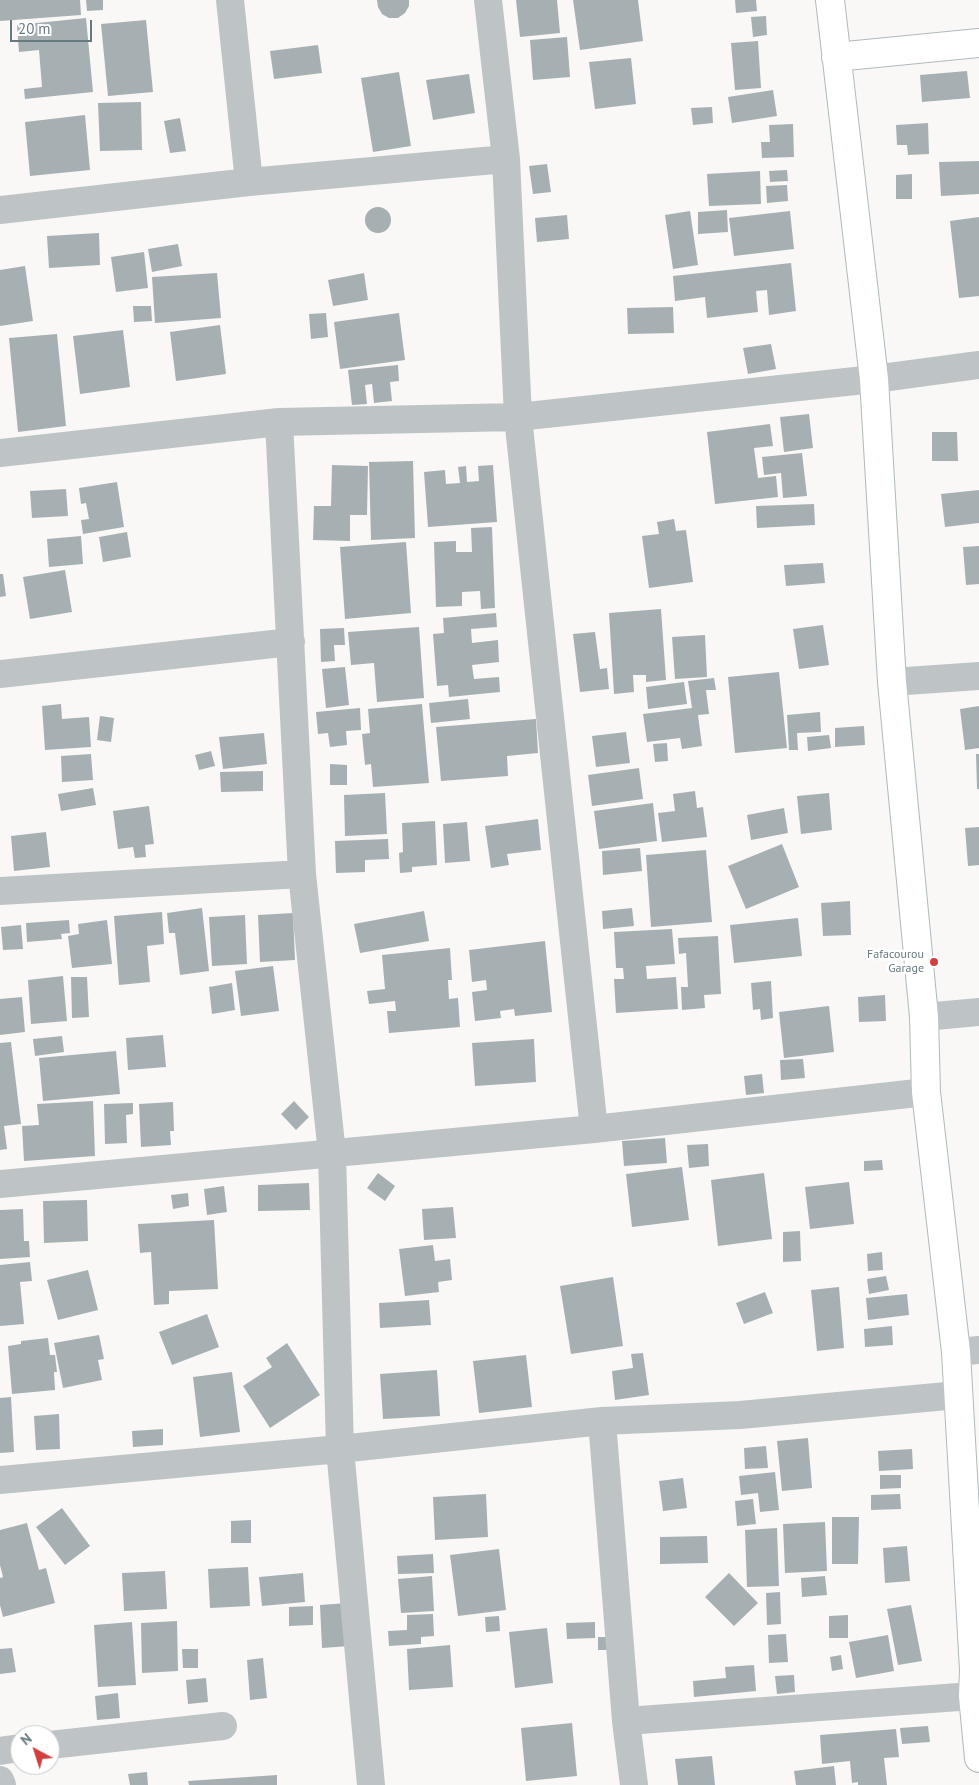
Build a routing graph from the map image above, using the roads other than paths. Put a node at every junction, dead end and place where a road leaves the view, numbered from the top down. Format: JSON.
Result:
{"nodes":[{"id":1,"x":230,"y":0,"type":"edge"},
{"id":2,"x":488,"y":0,"type":"edge"},
{"id":3,"x":830,"y":0,"type":"edge"},
{"id":4,"x":979,"y":43,"type":"edge"},
{"id":5,"x":836,"y":57,"type":"junction"},
{"id":6,"x":506,"y":159,"type":"junction"},
{"id":7,"x":248,"y":182,"type":"junction"},
{"id":8,"x":0,"y":210,"type":"edge"},
{"id":9,"x":979,"y":365,"type":"edge"},
{"id":10,"x":874,"y":379,"type":"junction"},
{"id":11,"x":518,"y":417,"type":"junction"},
{"id":12,"x":279,"y":422,"type":"junction"},
{"id":13,"x":0,"y":453,"type":"edge"},
{"id":14,"x":291,"y":642,"type":"junction"},
{"id":15,"x":0,"y":674,"type":"edge"},
{"id":16,"x":979,"y":676,"type":"edge"},
{"id":17,"x":892,"y":682,"type":"junction"},
{"id":18,"x":302,"y":874,"type":"junction"},
{"id":19,"x":0,"y":890,"type":"edge"},
{"id":20,"x":979,"y":1012,"type":"edge"},
{"id":21,"x":924,"y":1017,"type":"junction"},
{"id":22,"x":926,"y":1092,"type":"junction"},
{"id":23,"x":594,"y":1129,"type":"junction"},
{"id":24,"x":332,"y":1153,"type":"junction"},
{"id":25,"x":0,"y":1184,"type":"edge"},
{"id":26,"x":967,"y":1351,"type":"edge"},
{"id":27,"x":958,"y":1395,"type":"junction"},
{"id":28,"x":602,"y":1421,"type":"junction"},
{"id":29,"x":340,"y":1449,"type":"junction"},
{"id":30,"x":0,"y":1480,"type":"edge"},
{"id":31,"x":975,"y":1679,"type":"edge"},
{"id":32,"x":626,"y":1721,"type":"junction"},
{"id":33,"x":223,"y":1726,"type":"dead end"},
{"id":34,"x":60,"y":1744,"type":"edge"},
{"id":35,"x":979,"y":1758,"type":"edge"},
{"id":36,"x":0,"y":1780,"type":"edge"},
{"id":37,"x":2,"y":1785,"type":"edge"},
{"id":38,"x":372,"y":1785,"type":"edge"},
{"id":39,"x":634,"y":1785,"type":"edge"}],
"edges":[{"from":1,"to":7,"type":"street"},
{"from":2,"to":6,"type":"street"},
{"from":3,"to":5,"type":"main road"},
{"from":4,"to":5,"type":"main road"},
{"from":5,"to":10,"type":"main road"},
{"from":6,"to":7,"type":"street"},
{"from":6,"to":11,"type":"street"},
{"from":7,"to":8,"type":"street"},
{"from":9,"to":10,"type":"street"},
{"from":10,"to":11,"type":"street"},
{"from":10,"to":17,"type":"main road"},
{"from":11,"to":12,"type":"street"},
{"from":11,"to":23,"type":"street"},
{"from":12,"to":13,"type":"street"},
{"from":12,"to":14,"type":"street"},
{"from":14,"to":15,"type":"street"},
{"from":14,"to":18,"type":"street"},
{"from":16,"to":17,"type":"street"},
{"from":17,"to":21,"type":"main road"},
{"from":18,"to":19,"type":"street"},
{"from":18,"to":24,"type":"street"},
{"from":20,"to":21,"type":"street"},
{"from":21,"to":22,"type":"main road"},
{"from":22,"to":23,"type":"street"},
{"from":22,"to":26,"type":"main road"},
{"from":23,"to":24,"type":"street"},
{"from":24,"to":25,"type":"street"},
{"from":24,"to":29,"type":"street"},
{"from":26,"to":27,"type":"main road"},
{"from":27,"to":28,"type":"street"},
{"from":27,"to":31,"type":"main road"},
{"from":28,"to":29,"type":"street"},
{"from":28,"to":32,"type":"street"},
{"from":29,"to":30,"type":"street"},
{"from":29,"to":38,"type":"street"},
{"from":31,"to":32,"type":"street"},
{"from":31,"to":35,"type":"main road"},
{"from":32,"to":39,"type":"street"},
{"from":33,"to":34,"type":"street"},
{"from":36,"to":37,"type":"street"}]}
